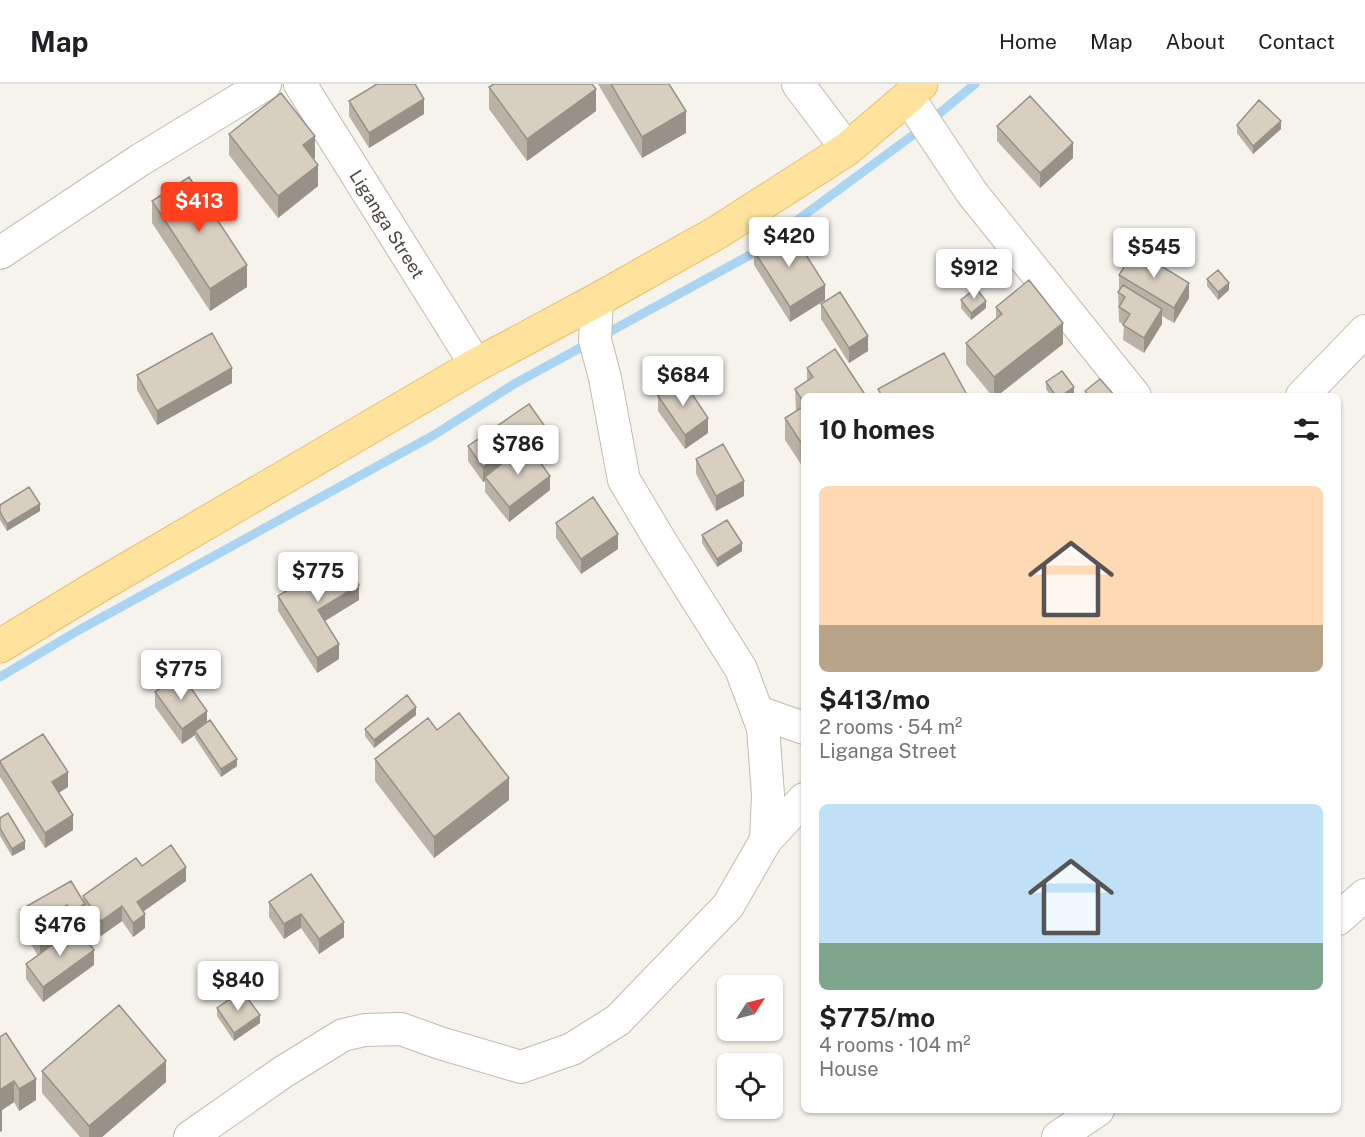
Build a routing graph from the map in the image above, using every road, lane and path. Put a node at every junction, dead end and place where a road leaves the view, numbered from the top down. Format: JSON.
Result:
{"nodes":[{"id":1,"x":265,"y":84,"type":"edge"},
{"id":2,"x":300,"y":84,"type":"edge"},
{"id":3,"x":798,"y":84,"type":"edge"},
{"id":4,"x":915,"y":91,"type":"edge"},
{"id":5,"x":847,"y":149,"type":"junction"},
{"id":6,"x":0,"y":253,"type":"edge"},
{"id":7,"x":597,"y":300,"type":"junction"},
{"id":8,"x":1365,"y":332,"type":"edge"},
{"id":9,"x":476,"y":364,"type":"junction"},
{"id":10,"x":1132,"y":393,"type":"edge"},
{"id":11,"x":1305,"y":393,"type":"edge"},
{"id":12,"x":0,"y":646,"type":"edge"},
{"id":13,"x":758,"y":712,"type":"junction"},
{"id":14,"x":801,"y":727,"type":"edge"},
{"id":15,"x":801,"y":802,"type":"edge"},
{"id":16,"x":766,"y":840,"type":"junction"},
{"id":17,"x":1365,"y":895,"type":"edge"},
{"id":18,"x":1341,"y":916,"type":"edge"},
{"id":19,"x":1094,"y":1113,"type":"edge"},
{"id":20,"x":190,"y":1137,"type":"edge"},
{"id":21,"x":1059,"y":1137,"type":"edge"}],
"edges":[{"from":1,"to":6,"type":"street"},
{"from":2,"to":9,"type":"street","name":"Liganga Street"},
{"from":3,"to":5,"type":"street"},
{"from":4,"to":5,"type":"main road"},
{"from":4,"to":10,"type":"street"},
{"from":5,"to":7,"type":"main road"},
{"from":7,"to":9,"type":"main road"},
{"from":7,"to":13,"type":"street"},
{"from":8,"to":11,"type":"street"},
{"from":9,"to":12,"type":"main road"},
{"from":13,"to":14,"type":"street"},
{"from":13,"to":16,"type":"street"},
{"from":15,"to":16,"type":"street"},
{"from":16,"to":20,"type":"street"},
{"from":17,"to":18,"type":"street"},
{"from":19,"to":21,"type":"street"}]}
